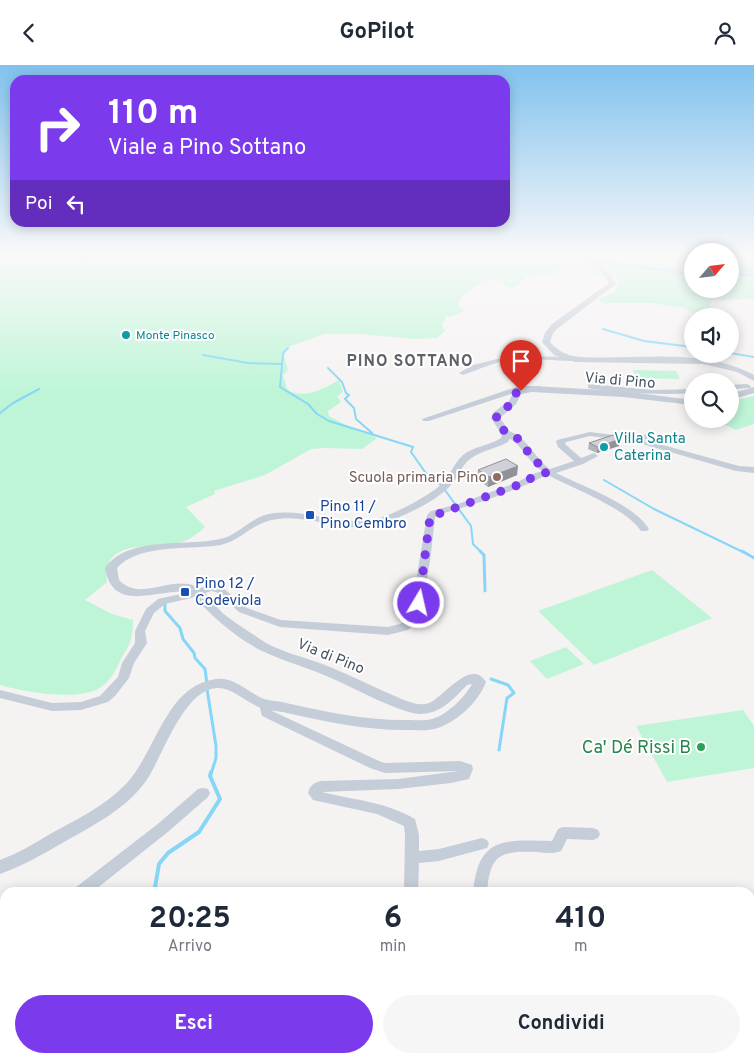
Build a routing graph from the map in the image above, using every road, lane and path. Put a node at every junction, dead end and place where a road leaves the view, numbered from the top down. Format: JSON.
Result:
{"nodes":[{"id":1,"x":589,"y":302,"type":"edge"},
{"id":2,"x":576,"y":359,"type":"junction"},
{"id":3,"x":463,"y":373,"type":"dead end"},
{"id":4,"x":754,"y":378,"type":"edge"},
{"id":5,"x":591,"y":386,"type":"dead end"},
{"id":6,"x":739,"y":388,"type":"edge"},
{"id":7,"x":752,"y":389,"type":"edge"},
{"id":8,"x":543,"y":390,"type":"junction"},
{"id":9,"x":684,"y":391,"type":"edge"},
{"id":10,"x":667,"y":392,"type":"junction"},
{"id":11,"x":739,"y":394,"type":"edge"},
{"id":12,"x":678,"y":403,"type":"junction"},
{"id":13,"x":684,"y":403,"type":"edge"},
{"id":14,"x":426,"y":419,"type":"dead end"},
{"id":15,"x":506,"y":433,"type":"junction"},
{"id":16,"x":616,"y":438,"type":"junction"},
{"id":17,"x":683,"y":443,"type":"dead end"},
{"id":18,"x":594,"y":456,"type":"dead end"},
{"id":19,"x":580,"y":462,"type":"junction"},
{"id":20,"x":754,"y":470,"type":"edge"},
{"id":21,"x":548,"y":472,"type":"junction"},
{"id":22,"x":644,"y":529,"type":"dead end"},
{"id":23,"x":198,"y":593,"type":"junction"},
{"id":24,"x":0,"y":694,"type":"edge"},
{"id":25,"x":264,"y":705,"type":"junction"},
{"id":26,"x":203,"y":793,"type":"dead end"},
{"id":27,"x":593,"y":834,"type":"dead end"},
{"id":28,"x":482,"y":844,"type":"dead end"},
{"id":29,"x":412,"y":858,"type":"junction"},
{"id":30,"x":0,"y":867,"type":"edge"},
{"id":31,"x":88,"y":887,"type":"edge"},
{"id":32,"x":410,"y":887,"type":"edge"},
{"id":33,"x":480,"y":887,"type":"edge"}],
"edges":[{"from":1,"to":2,"type":"street","name":"Via di Pino"},
{"from":2,"to":3,"type":"street"},
{"from":2,"to":4,"type":"street","name":"Via di Pino"},
{"from":5,"to":10,"type":"street"},
{"from":6,"to":7,"type":"street"},
{"from":7,"to":11,"type":"street"},
{"from":8,"to":12,"type":"street","name":"Via di Pino"},
{"from":8,"to":14,"type":"street"},
{"from":8,"to":15,"type":"street","name":"Via di Pino"},
{"from":9,"to":10,"type":"street"},
{"from":10,"to":12,"type":"street"},
{"from":12,"to":13,"type":"street","name":"Via di Pino"},
{"from":15,"to":21,"type":"street"},
{"from":15,"to":23,"type":"street"},
{"from":16,"to":17,"type":"street"},
{"from":16,"to":19,"type":"street"},
{"from":16,"to":20,"type":"street"},
{"from":18,"to":19,"type":"street"},
{"from":19,"to":21,"type":"street"},
{"from":21,"to":22,"type":"street"},
{"from":21,"to":23,"type":"street"},
{"from":23,"to":24,"type":"street"},
{"from":23,"to":25,"type":"street","name":"Via di Pino"},
{"from":25,"to":29,"type":"street"},
{"from":25,"to":30,"type":"street"},
{"from":26,"to":31,"type":"street"},
{"from":27,"to":33,"type":"street"},
{"from":28,"to":29,"type":"street"},
{"from":29,"to":32,"type":"street"}]}
